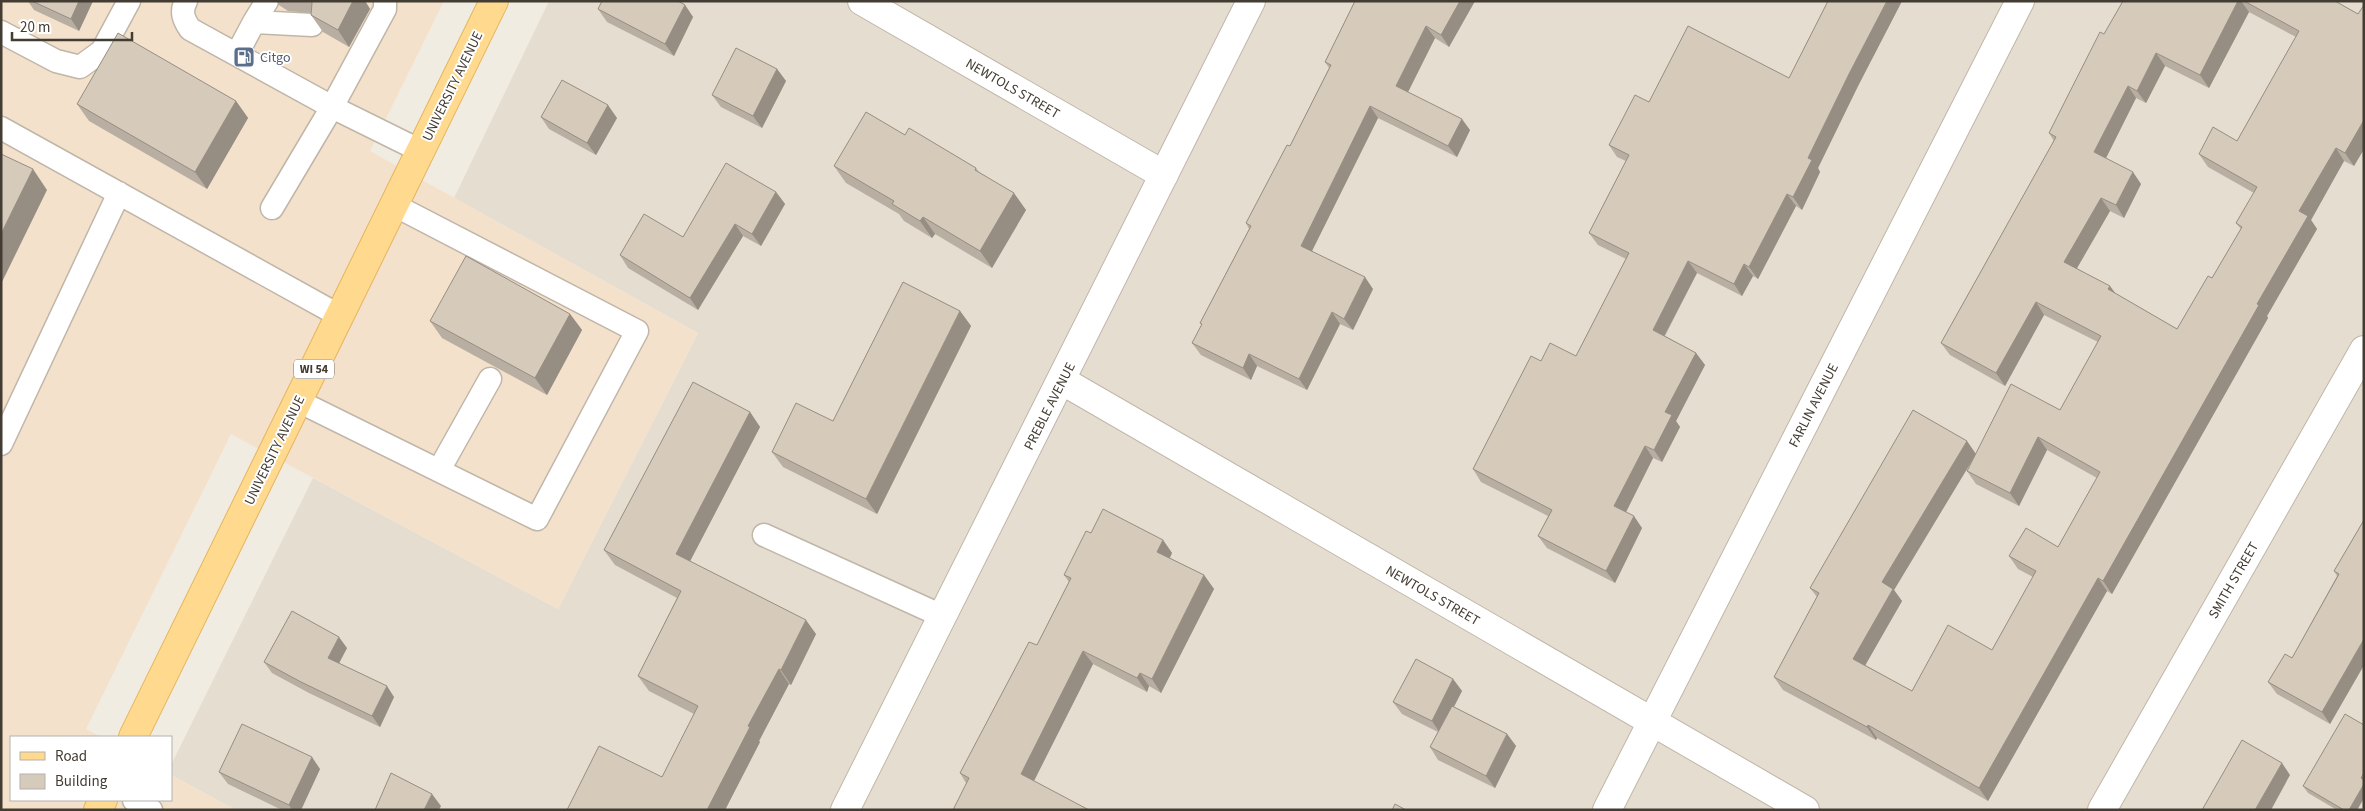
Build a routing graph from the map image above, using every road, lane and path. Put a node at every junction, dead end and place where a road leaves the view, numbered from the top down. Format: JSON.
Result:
{"nodes":[{"id":1,"x":129,"y":1,"type":"edge"},
{"id":2,"x":186,"y":1,"type":"edge"},
{"id":3,"x":244,"y":1,"type":"edge"},
{"id":4,"x":267,"y":1,"type":"edge"},
{"id":5,"x":385,"y":1,"type":"edge"},
{"id":6,"x":494,"y":1,"type":"edge"},
{"id":7,"x":862,"y":1,"type":"edge"},
{"id":8,"x":1251,"y":1,"type":"edge"},
{"id":9,"x":2020,"y":1,"type":"edge"},
{"id":10,"x":254,"y":22,"type":"junction"},
{"id":11,"x":312,"y":25,"type":"edge"},
{"id":12,"x":1,"y":32,"type":"edge"},
{"id":13,"x":237,"y":54,"type":"junction"},
{"id":14,"x":332,"y":107,"type":"junction"},
{"id":15,"x":1,"y":128,"type":"edge"},
{"id":16,"x":421,"y":151,"type":"junction"},
{"id":17,"x":1164,"y":175,"type":"junction"},
{"id":18,"x":119,"y":193,"type":"junction"},
{"id":19,"x":394,"y":204,"type":"junction"},
{"id":20,"x":272,"y":208,"type":"dead end"},
{"id":21,"x":340,"y":316,"type":"junction"},
{"id":22,"x":2364,"y":350,"type":"edge"},
{"id":23,"x":490,"y":379,"type":"edge"},
{"id":24,"x":1062,"y":380,"type":"junction"},
{"id":25,"x":298,"y":401,"type":"junction"},
{"id":26,"x":1,"y":444,"type":"edge"},
{"id":27,"x":439,"y":470,"type":"junction"},
{"id":28,"x":764,"y":535,"type":"dead end"},
{"id":29,"x":942,"y":616,"type":"junction"},
{"id":30,"x":1652,"y":721,"type":"junction"},
{"id":31,"x":133,"y":736,"type":"edge"},
{"id":32,"x":136,"y":801,"type":"edge"},
{"id":33,"x":151,"y":810,"type":"edge"},
{"id":34,"x":845,"y":810,"type":"edge"},
{"id":35,"x":1606,"y":810,"type":"edge"},
{"id":36,"x":1805,"y":810,"type":"edge"},
{"id":37,"x":2102,"y":810,"type":"edge"}],
"edges":[{"from":1,"to":12,"type":"lane"},
{"from":2,"to":13,"type":"lane"},
{"from":3,"to":10,"type":"lane"},
{"from":4,"to":10,"type":"lane"},
{"from":5,"to":14,"type":"lane"},
{"from":6,"to":16,"type":"main road","name":"UNIVERSITY AVENUE","number":"WI 54"},
{"from":7,"to":17,"type":"street","name":"NEWTOLS STREET"},
{"from":8,"to":17,"type":"street","name":"PREBLE AVENUE"},
{"from":9,"to":30,"type":"street","name":"FARLIN AVENUE"},
{"from":10,"to":11,"type":"lane"},
{"from":10,"to":13,"type":"lane"},
{"from":13,"to":14,"type":"lane"},
{"from":14,"to":16,"type":"lane"},
{"from":14,"to":20,"type":"lane"},
{"from":15,"to":18,"type":"lane"},
{"from":16,"to":19,"type":"main road","name":"UNIVERSITY AVENUE","number":"WI 54"},
{"from":17,"to":24,"type":"street","name":"PREBLE AVENUE"},
{"from":18,"to":21,"type":"lane"},
{"from":18,"to":26,"type":"lane"},
{"from":19,"to":21,"type":"main road","name":"UNIVERSITY AVENUE","number":"WI 54"},
{"from":19,"to":27,"type":"lane"},
{"from":21,"to":25,"type":"main road","name":"UNIVERSITY AVENUE","number":"WI 54"},
{"from":22,"to":37,"type":"street","name":"SMITH STREET"},
{"from":23,"to":27,"type":"lane"},
{"from":24,"to":29,"type":"street","name":"PREBLE AVENUE"},
{"from":24,"to":30,"type":"street","name":"NEWTOLS STREET"},
{"from":25,"to":27,"type":"lane"},
{"from":25,"to":31,"type":"main road","name":"UNIVERSITY AVENUE","number":"WI 54"},
{"from":28,"to":29,"type":"lane"},
{"from":29,"to":34,"type":"street","name":"PREBLE AVENUE"},
{"from":30,"to":35,"type":"street","name":"FARLIN AVENUE"},
{"from":30,"to":36,"type":"street","name":"NEWTOLS STREET"},
{"from":32,"to":33,"type":"lane"}]}
